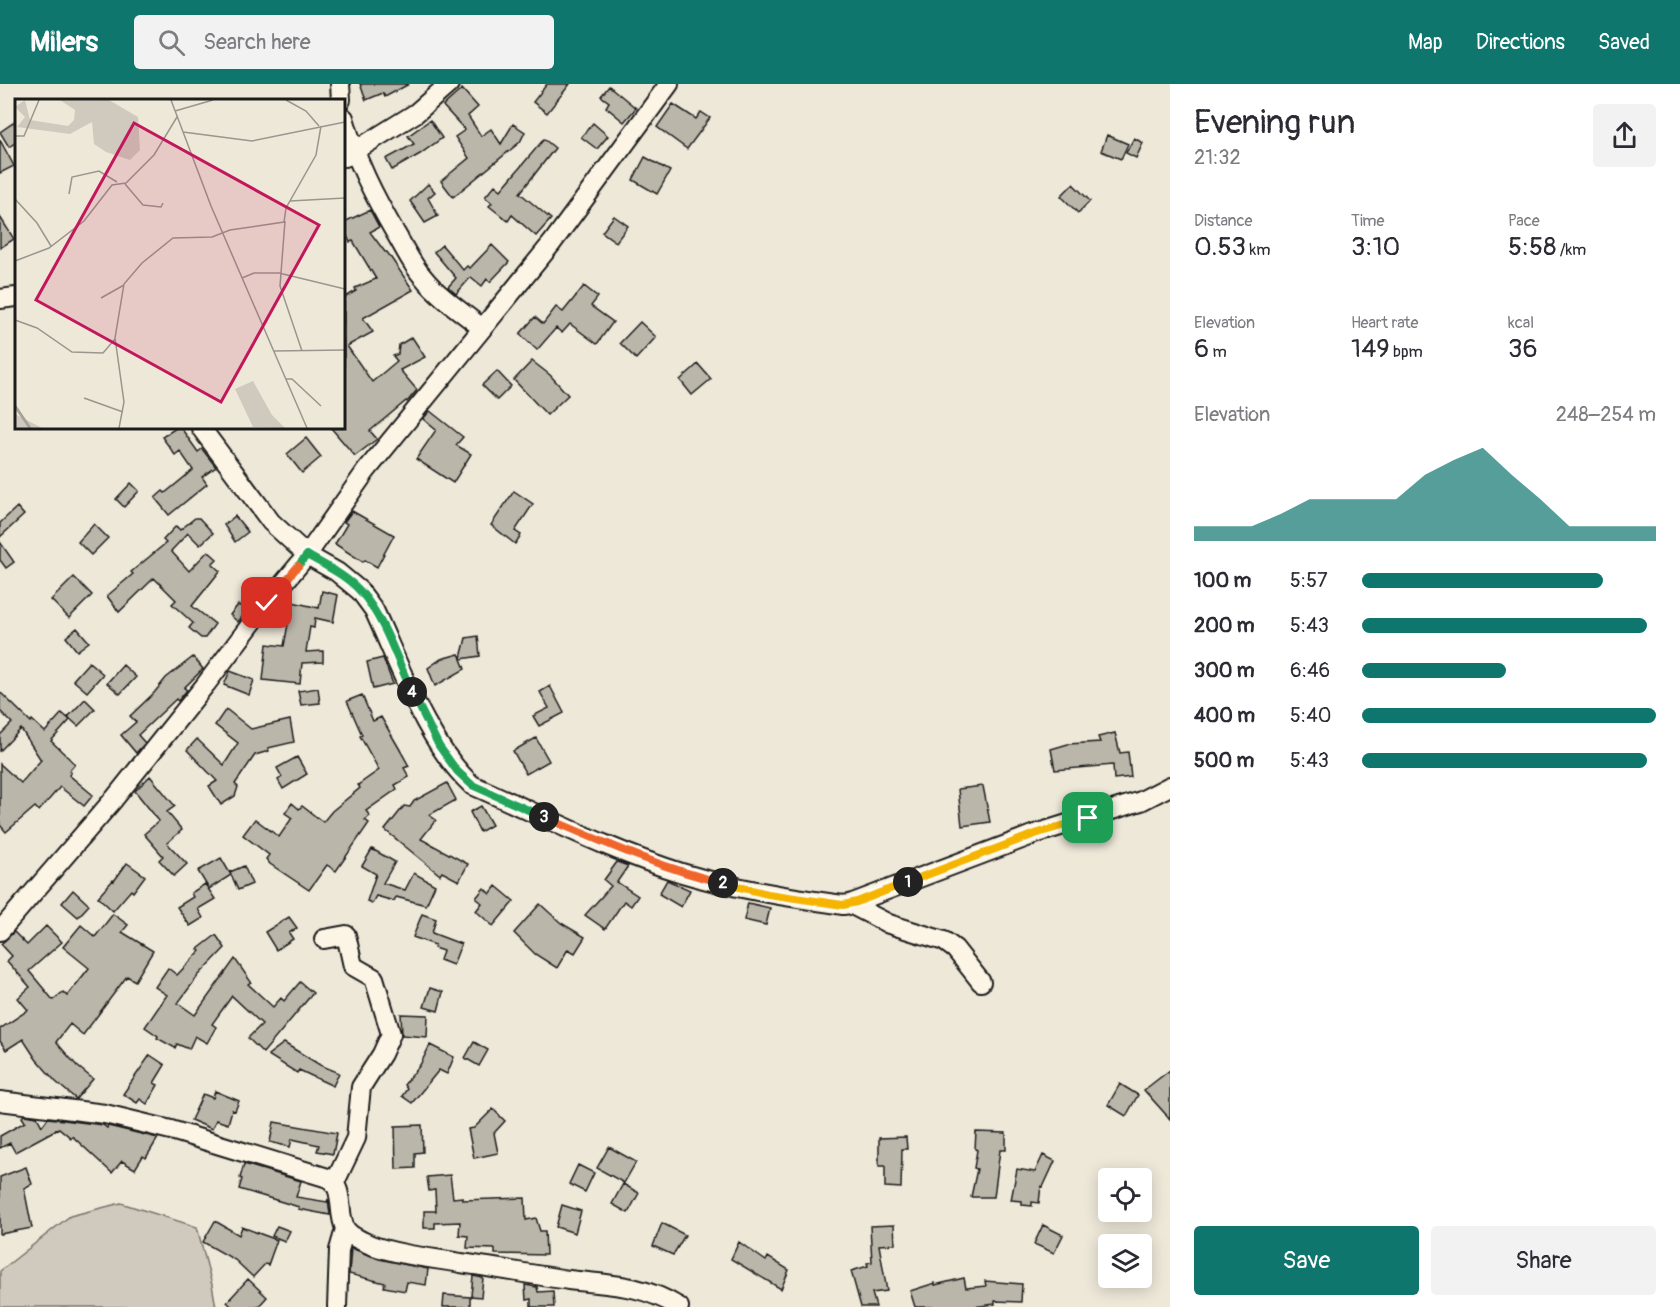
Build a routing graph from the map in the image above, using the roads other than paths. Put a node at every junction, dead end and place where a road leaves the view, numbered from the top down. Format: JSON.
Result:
{"nodes":[{"id":1,"x":340,"y":84,"type":"edge"},
{"id":2,"x":449,"y":84,"type":"edge"},
{"id":3,"x":669,"y":84,"type":"edge"},
{"id":4,"x":341,"y":99,"type":"edge"},
{"id":5,"x":345,"y":127,"type":"edge"},
{"id":6,"x":348,"y":154,"type":"edge"},
{"id":7,"x":15,"y":297,"type":"edge"},
{"id":8,"x":0,"y":299,"type":"edge"},
{"id":9,"x":482,"y":328,"type":"junction"},
{"id":10,"x":202,"y":429,"type":"edge"},
{"id":11,"x":307,"y":555,"type":"junction"},
{"id":12,"x":1170,"y":786,"type":"edge"},
{"id":13,"x":1141,"y":801,"type":"junction"},
{"id":14,"x":1170,"y":802,"type":"edge"},
{"id":15,"x":850,"y":904,"type":"junction"},
{"id":16,"x":0,"y":931,"type":"edge"},
{"id":17,"x":324,"y":939,"type":"dead end"},
{"id":18,"x":981,"y":982,"type":"dead end"},
{"id":19,"x":0,"y":1101,"type":"edge"},
{"id":20,"x":335,"y":1182,"type":"junction"},
{"id":21,"x":345,"y":1229,"type":"junction"},
{"id":22,"x":337,"y":1307,"type":"edge"},
{"id":23,"x":679,"y":1307,"type":"edge"}],
"edges":[{"from":1,"to":4,"type":"street"},
{"from":2,"to":6,"type":"street"},
{"from":3,"to":9,"type":"street"},
{"from":5,"to":6,"type":"street"},
{"from":6,"to":9,"type":"street"},
{"from":7,"to":8,"type":"street"},
{"from":9,"to":11,"type":"street"},
{"from":10,"to":11,"type":"street"},
{"from":11,"to":15,"type":"street"},
{"from":11,"to":16,"type":"street"},
{"from":12,"to":13,"type":"street"},
{"from":13,"to":14,"type":"street"},
{"from":13,"to":15,"type":"street"},
{"from":15,"to":18,"type":"street"},
{"from":17,"to":20,"type":"street"},
{"from":19,"to":20,"type":"street"},
{"from":20,"to":21,"type":"street"},
{"from":21,"to":22,"type":"street"},
{"from":21,"to":23,"type":"street"}]}
